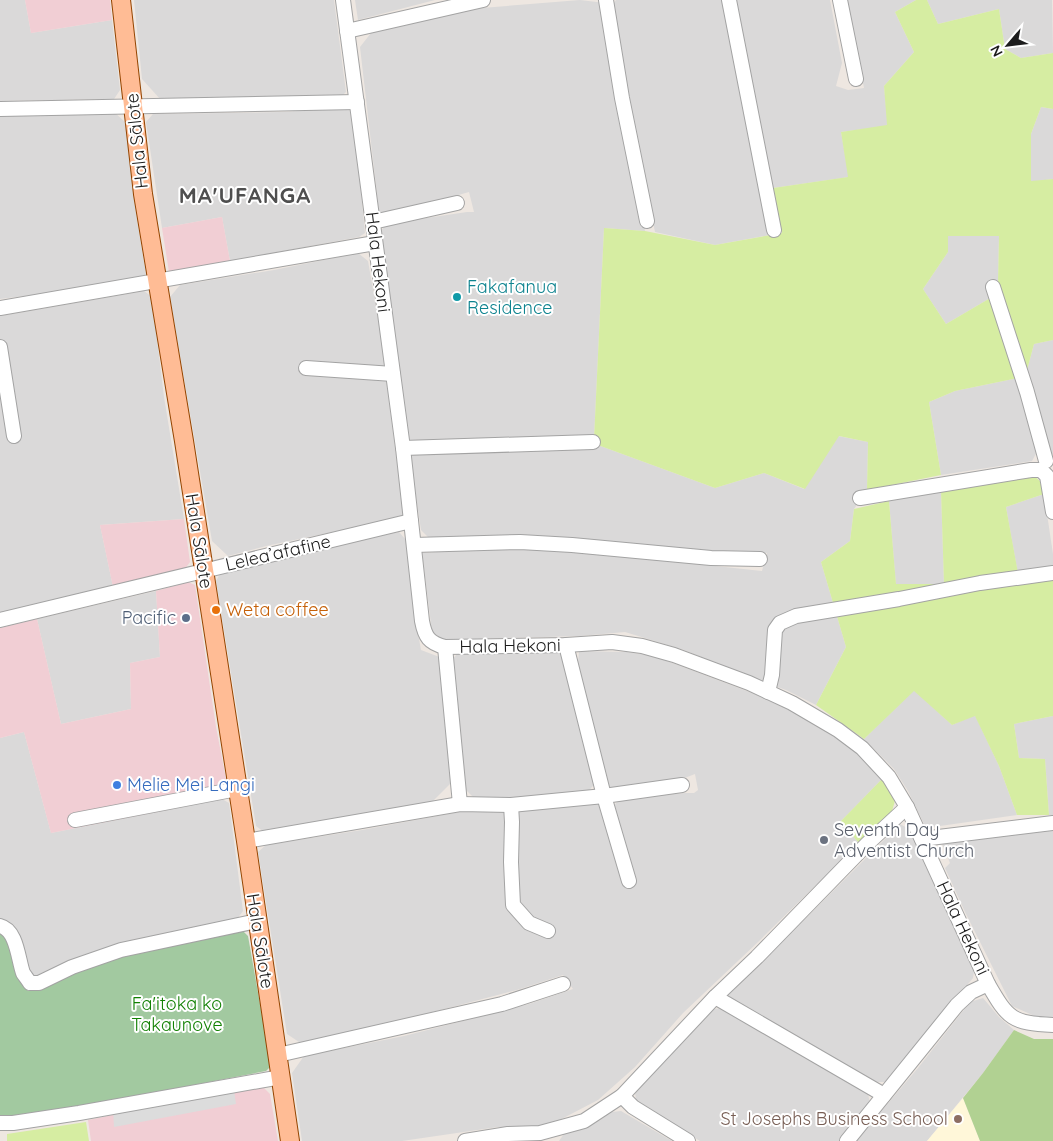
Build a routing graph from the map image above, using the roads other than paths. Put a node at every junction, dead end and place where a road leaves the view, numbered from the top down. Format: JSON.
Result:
{"nodes":[{"id":1,"x":121,"y":0,"type":"edge"},
{"id":2,"x":343,"y":0,"type":"edge"},
{"id":3,"x":484,"y":0,"type":"edge"},
{"id":4,"x":606,"y":0,"type":"edge"},
{"id":5,"x":729,"y":0,"type":"edge"},
{"id":6,"x":840,"y":0,"type":"edge"},
{"id":7,"x":347,"y":31,"type":"junction"},
{"id":8,"x":856,"y":78,"type":"dead end"},
{"id":9,"x":357,"y":102,"type":"junction"},
{"id":10,"x":133,"y":106,"type":"junction"},
{"id":11,"x":0,"y":109,"type":"edge"},
{"id":12,"x":457,"y":203,"type":"dead end"},
{"id":13,"x":646,"y":221,"type":"dead end"},
{"id":14,"x":373,"y":222,"type":"junction"},
{"id":15,"x":774,"y":230,"type":"dead end"},
{"id":16,"x":375,"y":243,"type":"junction"},
{"id":17,"x":157,"y":281,"type":"junction"},
{"id":18,"x":993,"y":287,"type":"dead end"},
{"id":19,"x":0,"y":308,"type":"edge"},
{"id":20,"x":0,"y":347,"type":"edge"},
{"id":21,"x":306,"y":368,"type":"dead end"},
{"id":22,"x":393,"y":374,"type":"junction"},
{"id":23,"x":14,"y":436,"type":"dead end"},
{"id":24,"x":593,"y":442,"type":"dead end"},
{"id":25,"x":403,"y":448,"type":"junction"},
{"id":26,"x":1047,"y":464,"type":"edge"},
{"id":27,"x":860,"y":498,"type":"dead end"},
{"id":28,"x":1053,"y":512,"type":"edge"},
{"id":29,"x":411,"y":521,"type":"junction"},
{"id":30,"x":414,"y":545,"type":"junction"},
{"id":31,"x":760,"y":559,"type":"dead end"},
{"id":32,"x":204,"y":570,"type":"junction"},
{"id":33,"x":1053,"y":573,"type":"edge"},
{"id":34,"x":0,"y":620,"type":"edge"},
{"id":35,"x":566,"y":645,"type":"junction"},
{"id":36,"x":445,"y":647,"type":"junction"},
{"id":37,"x":768,"y":692,"type":"junction"},
{"id":38,"x":682,"y":785,"type":"dead end"},
{"id":39,"x":237,"y":789,"type":"junction"},
{"id":40,"x":604,"y":796,"type":"junction"},
{"id":41,"x":460,"y":804,"type":"junction"},
{"id":42,"x":511,"y":805,"type":"junction"},
{"id":43,"x":907,"y":807,"type":"junction"},
{"id":44,"x":75,"y":820,"type":"dead end"},
{"id":45,"x":1053,"y":823,"type":"edge"},
{"id":46,"x":922,"y":839,"type":"junction"},
{"id":47,"x":246,"y":841,"type":"junction"},
{"id":48,"x":629,"y":882,"type":"dead end"},
{"id":49,"x":257,"y":920,"type":"junction"},
{"id":50,"x":0,"y":926,"type":"edge"},
{"id":51,"x":548,"y":931,"type":"dead end"},
{"id":52,"x":563,"y":984,"type":"dead end"},
{"id":53,"x":988,"y":984,"type":"junction"},
{"id":54,"x":714,"y":997,"type":"junction"},
{"id":55,"x":1053,"y":1026,"type":"edge"},
{"id":56,"x":278,"y":1055,"type":"junction"},
{"id":57,"x":281,"y":1077,"type":"junction"},
{"id":58,"x":884,"y":1095,"type":"junction"},
{"id":59,"x":622,"y":1096,"type":"junction"},
{"id":60,"x":0,"y":1123,"type":"edge"},
{"id":61,"x":540,"y":1137,"type":"edge"},
{"id":62,"x":290,"y":1141,"type":"edge"},
{"id":63,"x":465,"y":1141,"type":"edge"},
{"id":64,"x":688,"y":1141,"type":"edge"},
{"id":65,"x":847,"y":1141,"type":"edge"}],
"edges":[{"from":1,"to":10,"type":"main road","name":"Hala Sālote"},
{"from":2,"to":7,"type":"street","name":"Hala Hekoni"},
{"from":3,"to":7,"type":"street"},
{"from":4,"to":13,"type":"street"},
{"from":5,"to":15,"type":"street"},
{"from":6,"to":8,"type":"street"},
{"from":7,"to":9,"type":"street","name":"Hala Hekoni"},
{"from":9,"to":10,"type":"street"},
{"from":9,"to":14,"type":"street","name":"Hala Hekoni"},
{"from":10,"to":11,"type":"street"},
{"from":10,"to":17,"type":"main road","name":"Hala Sālote"},
{"from":12,"to":14,"type":"street"},
{"from":14,"to":16,"type":"street","name":"Hala Hekoni"},
{"from":16,"to":17,"type":"street"},
{"from":16,"to":22,"type":"street","name":"Hala Hekoni"},
{"from":17,"to":19,"type":"street"},
{"from":17,"to":32,"type":"main road","name":"Hala Sālote"},
{"from":18,"to":26,"type":"street"},
{"from":20,"to":23,"type":"street"},
{"from":21,"to":22,"type":"street"},
{"from":22,"to":25,"type":"street","name":"Hala Hekoni"},
{"from":24,"to":25,"type":"street"},
{"from":25,"to":29,"type":"street","name":"Hala Hekoni"},
{"from":26,"to":27,"type":"street"},
{"from":26,"to":28,"type":"street"},
{"from":29,"to":30,"type":"street","name":"Hala Hekoni"},
{"from":29,"to":32,"type":"street","name":"Lelea’afafine"},
{"from":30,"to":31,"type":"street"},
{"from":30,"to":36,"type":"street","name":"Hala Hekoni"},
{"from":32,"to":34,"type":"street","name":"Lelea’afafine"},
{"from":32,"to":39,"type":"main road","name":"Hala Sālote"},
{"from":33,"to":37,"type":"street"},
{"from":35,"to":36,"type":"street","name":"Hala Hekoni"},
{"from":35,"to":37,"type":"street","name":"Hala Hekoni"},
{"from":35,"to":40,"type":"street"},
{"from":36,"to":41,"type":"street"},
{"from":37,"to":43,"type":"street","name":"Hala Hekoni"},
{"from":38,"to":40,"type":"street"},
{"from":39,"to":44,"type":"street"},
{"from":39,"to":47,"type":"main road","name":"Hala Sālote"},
{"from":40,"to":42,"type":"street"},
{"from":40,"to":48,"type":"street"},
{"from":41,"to":42,"type":"street"},
{"from":41,"to":47,"type":"street"},
{"from":42,"to":51,"type":"street"},
{"from":43,"to":46,"type":"street","name":"Hala Hekoni"},
{"from":43,"to":54,"type":"street"},
{"from":45,"to":46,"type":"street"},
{"from":46,"to":53,"type":"street","name":"Hala Hekoni"},
{"from":47,"to":49,"type":"main road","name":"Hala Sālote"},
{"from":49,"to":50,"type":"street"},
{"from":49,"to":56,"type":"main road","name":"Hala Sālote"},
{"from":52,"to":56,"type":"street"},
{"from":53,"to":55,"type":"street","name":"Hala Hekoni"},
{"from":53,"to":58,"type":"street"},
{"from":54,"to":58,"type":"street"},
{"from":54,"to":59,"type":"street"},
{"from":56,"to":57,"type":"main road","name":"Hala Sālote"},
{"from":57,"to":60,"type":"street"},
{"from":57,"to":62,"type":"main road","name":"Hala Sālote"},
{"from":58,"to":65,"type":"street"},
{"from":59,"to":61,"type":"street"},
{"from":59,"to":64,"type":"street"},
{"from":61,"to":63,"type":"street"}]}
